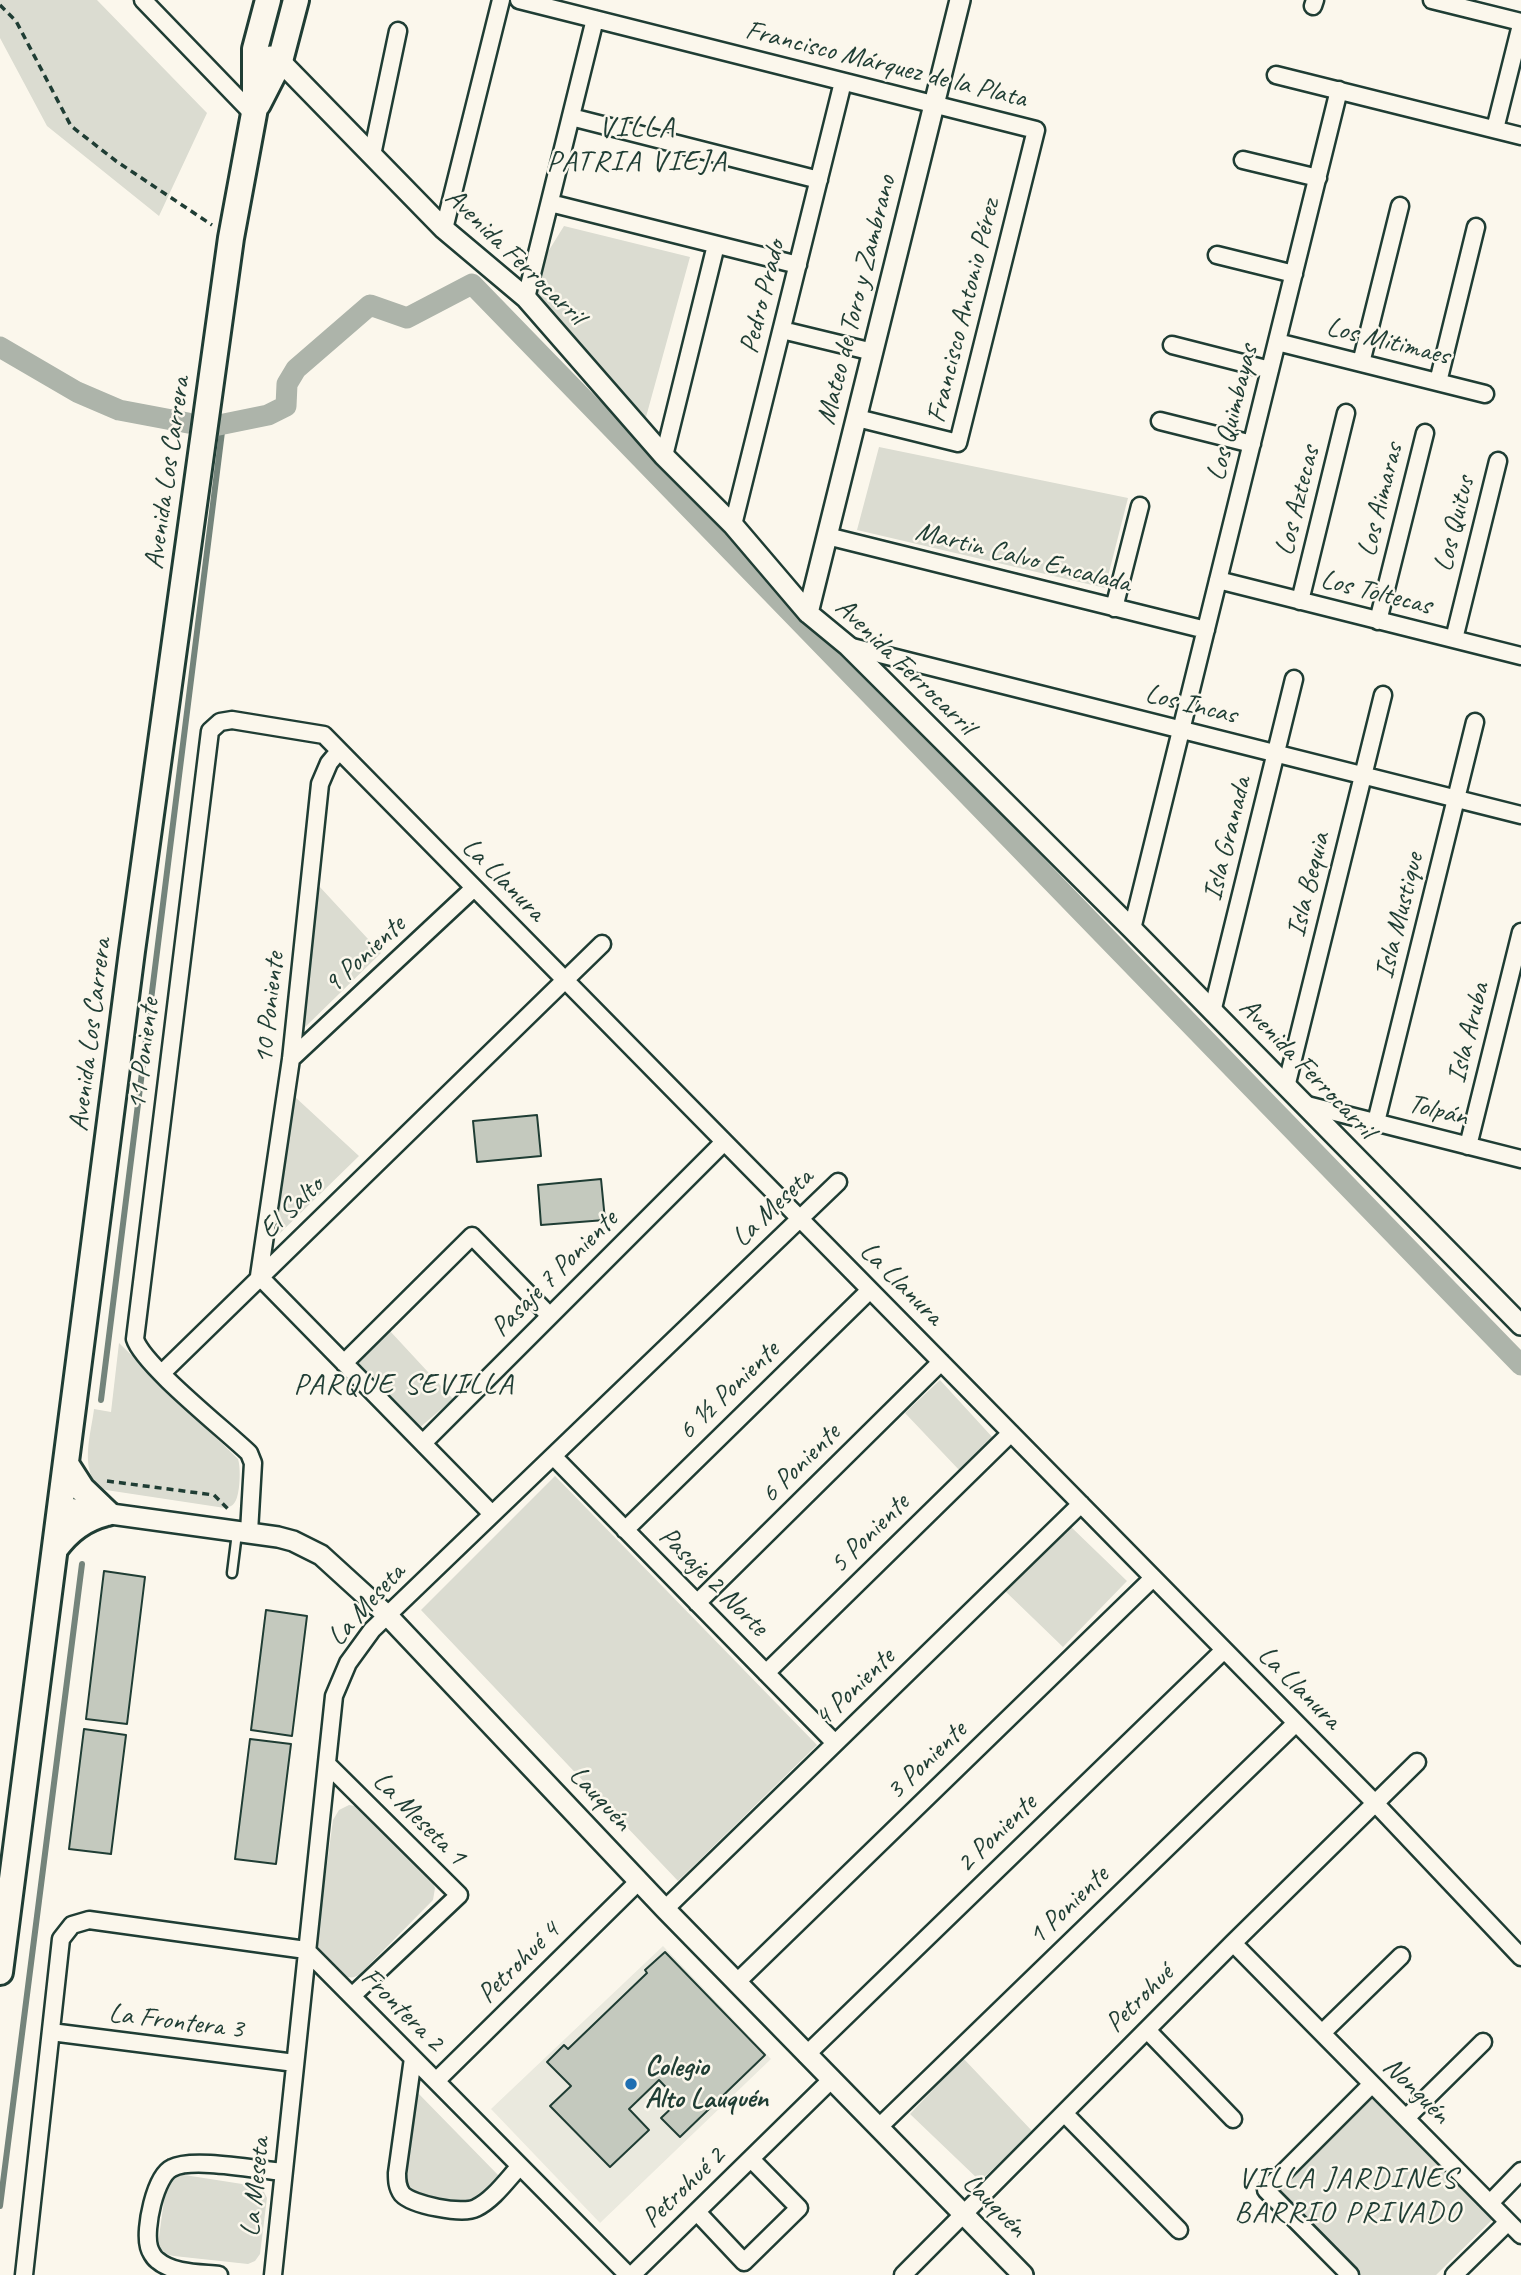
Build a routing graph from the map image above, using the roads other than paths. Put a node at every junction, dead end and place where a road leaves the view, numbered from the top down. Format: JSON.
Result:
{"nodes":[{"id":1,"x":144,"y":0,"type":"edge"},
{"id":2,"x":268,"y":0,"type":"edge"},
{"id":3,"x":296,"y":0,"type":"edge"},
{"id":4,"x":500,"y":0,"type":"edge"},
{"id":5,"x":519,"y":0,"type":"edge"},
{"id":6,"x":960,"y":0,"type":"edge"},
{"id":7,"x":1432,"y":0,"type":"edge"},
{"id":8,"x":595,"y":19,"type":"junction"},
{"id":9,"x":1521,"y":23,"type":"edge"},
{"id":10,"x":398,"y":32,"type":"dead end"},
{"id":11,"x":255,"y":49,"type":"junction"},
{"id":12,"x":280,"y":61,"type":"junction"},
{"id":13,"x":1276,"y":75,"type":"dead end"},
{"id":14,"x":843,"y":82,"type":"junction"},
{"id":15,"x":1339,"y":90,"type":"junction"},
{"id":16,"x":934,"y":104,"type":"junction"},
{"id":17,"x":255,"y":111,"type":"junction"},
{"id":18,"x":571,"y":117,"type":"junction"},
{"id":19,"x":1495,"y":129,"type":"junction"},
{"id":20,"x":1036,"y":130,"type":"joint"},
{"id":21,"x":1521,"y":136,"type":"edge"},
{"id":22,"x":372,"y":155,"type":"junction"},
{"id":23,"x":1243,"y":160,"type":"dead end"},
{"id":24,"x":1318,"y":178,"type":"junction"},
{"id":25,"x":819,"y":180,"type":"junction"},
{"id":26,"x":550,"y":203,"type":"junction"},
{"id":27,"x":1400,"y":206,"type":"dead end"},
{"id":28,"x":1476,"y":227,"type":"dead end"},
{"id":29,"x":444,"y":229,"type":"junction"},
{"id":30,"x":716,"y":245,"type":"junction"},
{"id":31,"x":1217,"y":255,"type":"dead end"},
{"id":32,"x":797,"y":265,"type":"junction"},
{"id":33,"x":1294,"y":274,"type":"junction"},
{"id":34,"x":526,"y":298,"type":"junction"},
{"id":35,"x":782,"y":330,"type":"junction"},
{"id":36,"x":1277,"y":342,"type":"junction"},
{"id":37,"x":1172,"y":345,"type":"dead end"},
{"id":38,"x":873,"y":352,"type":"junction"},
{"id":39,"x":1361,"y":363,"type":"junction"},
{"id":40,"x":1270,"y":370,"type":"junction"},
{"id":41,"x":1438,"y":382,"type":"junction"},
{"id":42,"x":1485,"y":394,"type":"dead end"},
{"id":43,"x":1346,"y":413,"type":"dead end"},
{"id":44,"x":856,"y":418,"type":"junction"},
{"id":45,"x":1160,"y":421,"type":"dead end"},
{"id":46,"x":1425,"y":433,"type":"dead end"},
{"id":47,"x":1252,"y":444,"type":"junction"},
{"id":48,"x":664,"y":456,"type":"junction"},
{"id":49,"x":1498,"y":461,"type":"dead end"},
{"id":50,"x":1140,"y":506,"type":"dead end"},
{"id":51,"x":733,"y":525,"type":"junction"},
{"id":52,"x":827,"y":536,"type":"junction"},
{"id":53,"x":1218,"y":580,"type":"junction"},
{"id":54,"x":1300,"y":601,"type":"junction"},
{"id":55,"x":1114,"y":608,"type":"junction"},
{"id":56,"x":808,"y":613,"type":"junction"},
{"id":57,"x":1378,"y":621,"type":"junction"},
{"id":58,"x":1206,"y":631,"type":"junction"},
{"id":59,"x":1454,"y":639,"type":"junction"},
{"id":60,"x":848,"y":646,"type":"junction"},
{"id":61,"x":1521,"y":656,"type":"edge"},
{"id":62,"x":1294,"y":679,"type":"dead end"},
{"id":63,"x":1383,"y":695,"type":"dead end"},
{"id":64,"x":1475,"y":722,"type":"dead end"},
{"id":65,"x":1181,"y":730,"type":"junction"},
{"id":66,"x":210,"y":731,"type":"joint"},
{"id":67,"x":339,"y":751,"type":"junction"},
{"id":68,"x":1276,"y":754,"type":"junction"},
{"id":69,"x":1363,"y":776,"type":"junction"},
{"id":70,"x":1456,"y":799,"type":"junction"},
{"id":71,"x":1521,"y":815,"type":"edge"},
{"id":72,"x":474,"y":888,"type":"junction"},
{"id":73,"x":1132,"y":929,"type":"junction"},
{"id":74,"x":1521,"y":932,"type":"edge"},
{"id":75,"x":602,"y":944,"type":"dead end"},
{"id":76,"x":565,"y":980,"type":"junction"},
{"id":77,"x":1212,"y":1012,"type":"junction"},
{"id":78,"x":291,"y":1059,"type":"junction"},
{"id":79,"x":1286,"y":1087,"type":"junction"},
{"id":80,"x":1301,"y":1104,"type":"junction"},
{"id":81,"x":1376,"y":1122,"type":"junction"},
{"id":82,"x":724,"y":1142,"type":"junction"},
{"id":83,"x":1468,"y":1146,"type":"junction"},
{"id":84,"x":1521,"y":1159,"type":"edge"},
{"id":85,"x":838,"y":1181,"type":"dead end"},
{"id":86,"x":800,"y":1219,"type":"junction"},
{"id":87,"x":259,"y":1276,"type":"junction"},
{"id":88,"x":870,"y":1290,"type":"junction"},
{"id":89,"x":550,"y":1316,"type":"junction"},
{"id":90,"x":1521,"y":1325,"type":"edge"},
{"id":91,"x":942,"y":1362,"type":"junction"},
{"id":92,"x":344,"y":1363,"type":"junction"},
{"id":93,"x":162,"y":1373,"type":"junction"},
{"id":94,"x":1011,"y":1433,"type":"junction"},
{"id":95,"x":422,"y":1443,"type":"junction"},
{"id":96,"x":554,"y":1457,"type":"junction"},
{"id":97,"x":70,"y":1471,"type":"junction"},
{"id":98,"x":1081,"y":1504,"type":"junction"},
{"id":99,"x":60,"y":1507,"type":"junction"},
{"id":100,"x":107,"y":1513,"type":"junction"},
{"id":101,"x":492,"y":1514,"type":"junction"},
{"id":102,"x":625,"y":1530,"type":"junction"},
{"id":103,"x":243,"y":1531,"type":"junction"},
{"id":104,"x":55,"y":1549,"type":"junction"},
{"id":105,"x":232,"y":1573,"type":"dead end"},
{"id":106,"x":1153,"y":1578,"type":"junction"},
{"id":107,"x":697,"y":1603,"type":"junction"},
{"id":108,"x":388,"y":1616,"type":"junction"},
{"id":109,"x":1224,"y":1650,"type":"junction"},
{"id":110,"x":766,"y":1673,"type":"junction"},
{"id":111,"x":1296,"y":1723,"type":"junction"},
{"id":112,"x":835,"y":1743,"type":"junction"},
{"id":113,"x":1417,"y":1762,"type":"dead end"},
{"id":114,"x":328,"y":1765,"type":"junction"},
{"id":115,"x":1376,"y":1804,"type":"junction"},
{"id":116,"x":639,"y":1881,"type":"junction"},
{"id":117,"x":665,"y":1909,"type":"junction"},
{"id":118,"x":1233,"y":1943,"type":"junction"},
{"id":119,"x":306,"y":1950,"type":"junction"},
{"id":120,"x":1401,"y":1956,"type":"dead end"},
{"id":121,"x":1521,"y":1957,"type":"edge"},
{"id":122,"x":0,"y":1972,"type":"edge"},
{"id":123,"x":737,"y":1982,"type":"junction"},
{"id":124,"x":352,"y":1996,"type":"junction"},
{"id":125,"x":1147,"y":2030,"type":"junction"},
{"id":126,"x":51,"y":2032,"type":"junction"},
{"id":127,"x":1322,"y":2033,"type":"junction"},
{"id":128,"x":1483,"y":2042,"type":"dead end"},
{"id":129,"x":806,"y":2055,"type":"junction"},
{"id":130,"x":413,"y":2058,"type":"junction"},
{"id":131,"x":295,"y":2063,"type":"junction"},
{"id":132,"x":831,"y":2080,"type":"junction"},
{"id":133,"x":436,"y":2081,"type":"junction"},
{"id":134,"x":1372,"y":2084,"type":"junction"},
{"id":135,"x":1064,"y":2113,"type":"junction"},
{"id":136,"x":1406,"y":2118,"type":"junction"},
{"id":137,"x":1233,"y":2119,"type":"dead end"},
{"id":138,"x":878,"y":2128,"type":"junction"},
{"id":139,"x":751,"y":2159,"type":"junction"},
{"id":140,"x":520,"y":2166,"type":"junction"},
{"id":141,"x":1521,"y":2171,"type":"edge"},
{"id":142,"x":284,"y":2172,"type":"junction"},
{"id":143,"x":1490,"y":2203,"type":"junction"},
{"id":144,"x":696,"y":2212,"type":"junction"},
{"id":145,"x":963,"y":2214,"type":"junction"},
{"id":146,"x":1508,"y":2222,"type":"junction"},
{"id":147,"x":1179,"y":2230,"type":"dead end"},
{"id":148,"x":1521,"y":2235,"type":"edge"},
{"id":149,"x":24,"y":2275,"type":"edge"},
{"id":150,"x":219,"y":2275,"type":"edge"},
{"id":151,"x":273,"y":2275,"type":"edge"},
{"id":152,"x":630,"y":2275,"type":"edge"},
{"id":153,"x":903,"y":2275,"type":"edge"},
{"id":154,"x":1023,"y":2275,"type":"edge"},
{"id":155,"x":1350,"y":2275,"type":"edge"},
{"id":156,"x":1454,"y":2275,"type":"edge"}],
"edges":[{"from":1,"to":17,"type":"street"},
{"from":2,"to":11,"type":"main road","name":"Avenida Los Carrera"},
{"from":3,"to":12,"type":"main road","name":"Avenida Los Carrera"},
{"from":4,"to":29,"type":"street"},
{"from":5,"to":8,"type":"street","name":"Francisco Márquez de la Plata"},
{"from":6,"to":16,"type":"street","name":"Mateo de Toro y Zambrano"},
{"from":7,"to":9,"type":"street"},
{"from":8,"to":14,"type":"street","name":"Francisco Márquez de la Plata"},
{"from":8,"to":18,"type":"street"},
{"from":9,"to":19,"type":"street"},
{"from":10,"to":22,"type":"street"},
{"from":11,"to":12,"type":"street","name":"Avenida Ferrocarril"},
{"from":11,"to":17,"type":"main road","name":"Avenida Los Carrera"},
{"from":12,"to":17,"type":"main road","name":"Avenida Los Carrera"},
{"from":12,"to":22,"type":"street","name":"Avenida Ferrocarril"},
{"from":13,"to":15,"type":"street"},
{"from":14,"to":16,"type":"street","name":"Francisco Márquez de la Plata"},
{"from":14,"to":25,"type":"street","name":"Pedro Prado"},
{"from":15,"to":19,"type":"street"},
{"from":15,"to":24,"type":"street","name":"Los Quimbayas"},
{"from":16,"to":20,"type":"street","name":"Francisco Márquez de la Plata"},
{"from":16,"to":38,"type":"street","name":"Mateo de Toro y Zambrano"},
{"from":17,"to":97,"type":"main road","name":"Avenida Los Carrera"},
{"from":18,"to":25,"type":"street"},
{"from":18,"to":26,"type":"street"},
{"from":19,"to":21,"type":"street"},
{"from":20,"to":44,"type":"street","name":"Francisco Antonio Pérez"},
{"from":22,"to":29,"type":"street","name":"Avenida Ferrocarril"},
{"from":23,"to":24,"type":"street"},
{"from":24,"to":33,"type":"street","name":"Los Quimbayas"},
{"from":25,"to":32,"type":"street","name":"Pedro Prado"},
{"from":26,"to":30,"type":"street"},
{"from":26,"to":34,"type":"street"},
{"from":27,"to":39,"type":"street"},
{"from":28,"to":41,"type":"street"},
{"from":29,"to":34,"type":"street","name":"Avenida Ferrocarril"},
{"from":30,"to":32,"type":"street"},
{"from":30,"to":48,"type":"street"},
{"from":31,"to":33,"type":"street"},
{"from":32,"to":35,"type":"street","name":"Pedro Prado"},
{"from":33,"to":36,"type":"street","name":"Los Quimbayas"},
{"from":34,"to":48,"type":"street","name":"Avenida Ferrocarril"},
{"from":35,"to":38,"type":"street"},
{"from":35,"to":51,"type":"street","name":"Pedro Prado"},
{"from":36,"to":39,"type":"street","name":"Los Mitimaes"},
{"from":36,"to":40,"type":"street","name":"Los Quimbayas"},
{"from":37,"to":40,"type":"street"},
{"from":38,"to":44,"type":"street","name":"Mateo de Toro y Zambrano"},
{"from":39,"to":41,"type":"street","name":"Los Mitimaes"},
{"from":40,"to":47,"type":"street","name":"Los Quimbayas"},
{"from":41,"to":42,"type":"street","name":"Los Mitimaes"},
{"from":43,"to":54,"type":"street","name":"Los Aztecas"},
{"from":44,"to":52,"type":"street","name":"Mateo de Toro y Zambrano"},
{"from":45,"to":47,"type":"street"},
{"from":46,"to":57,"type":"street","name":"Los Aimaras"},
{"from":47,"to":53,"type":"street","name":"Los Quimbayas"},
{"from":48,"to":51,"type":"street","name":"Avenida Ferrocarril"},
{"from":49,"to":59,"type":"street","name":"Los Quitus"},
{"from":50,"to":55,"type":"street"},
{"from":51,"to":56,"type":"street","name":"Avenida Ferrocarril"},
{"from":52,"to":55,"type":"street","name":"Martin Calvo Encalada"},
{"from":52,"to":56,"type":"street","name":"Mateo de Toro y Zambrano"},
{"from":53,"to":54,"type":"street","name":"Los Toltecas"},
{"from":53,"to":58,"type":"street","name":"Los Quimbayas"},
{"from":54,"to":57,"type":"street","name":"Los Toltecas"},
{"from":55,"to":58,"type":"street","name":"Martin Calvo Encalada"},
{"from":56,"to":60,"type":"street","name":"Avenida Ferrocarril"},
{"from":57,"to":59,"type":"street","name":"Los Toltecas"},
{"from":58,"to":65,"type":"street","name":"Los Quimbayas"},
{"from":59,"to":61,"type":"street","name":"Los Toltecas"},
{"from":60,"to":65,"type":"street","name":"Los Incas"},
{"from":60,"to":73,"type":"street","name":"Avenida Ferrocarril"},
{"from":62,"to":68,"type":"street","name":"Isla Granada"},
{"from":63,"to":69,"type":"street","name":"Isla Bequia"},
{"from":64,"to":70,"type":"street","name":"Isla Mustique"},
{"from":65,"to":68,"type":"street","name":"Los Incas"},
{"from":65,"to":73,"type":"street","name":"Los Quimbayas"},
{"from":66,"to":67,"type":"street","name":"La Llanura"},
{"from":66,"to":93,"type":"street","name":"11 Poniente"},
{"from":67,"to":72,"type":"street","name":"La Llanura"},
{"from":67,"to":78,"type":"street","name":"10 Poniente"},
{"from":68,"to":69,"type":"street","name":"Los Incas"},
{"from":68,"to":77,"type":"street","name":"Isla Granada"},
{"from":69,"to":70,"type":"street","name":"Los Incas"},
{"from":69,"to":79,"type":"street","name":"Isla Bequia"},
{"from":70,"to":71,"type":"street","name":"Los Incas"},
{"from":70,"to":81,"type":"street","name":"Isla Mustique"},
{"from":72,"to":76,"type":"street","name":"La Llanura"},
{"from":72,"to":78,"type":"street","name":"9 Poniente"},
{"from":73,"to":77,"type":"street","name":"Avenida Ferrocarril"},
{"from":74,"to":83,"type":"street","name":"Isla Aruba"},
{"from":75,"to":76,"type":"street","name":"El Salto"},
{"from":76,"to":82,"type":"street","name":"La Llanura"},
{"from":76,"to":87,"type":"street","name":"El Salto"},
{"from":77,"to":79,"type":"street","name":"Avenida Ferrocarril"},
{"from":78,"to":87,"type":"street","name":"10 Poniente"},
{"from":79,"to":80,"type":"street","name":"Avenida Ferrocarril"},
{"from":80,"to":81,"type":"street","name":"Tolpán"},
{"from":80,"to":90,"type":"street","name":"Avenida Ferrocarril"},
{"from":81,"to":83,"type":"street","name":"Tolpán"},
{"from":82,"to":86,"type":"street","name":"La Llanura"},
{"from":82,"to":89,"type":"street","name":"Pasaje 7 Poniente"},
{"from":83,"to":84,"type":"street","name":"Tolpán"},
{"from":85,"to":86,"type":"street","name":"La Meseta"},
{"from":86,"to":88,"type":"street","name":"La Llanura"},
{"from":86,"to":96,"type":"street","name":"La Meseta"},
{"from":87,"to":92,"type":"street"},
{"from":87,"to":93,"type":"street","name":"El Salto"},
{"from":88,"to":91,"type":"street","name":"La Llanura"},
{"from":88,"to":102,"type":"street","name":"6 ½ Poniente"},
{"from":89,"to":92,"type":"street"},
{"from":89,"to":95,"type":"street","name":"Pasaje 7 Poniente"},
{"from":91,"to":94,"type":"street","name":"La Llanura"},
{"from":91,"to":107,"type":"street","name":"6 Poniente"},
{"from":92,"to":95,"type":"street"},
{"from":93,"to":103,"type":"street"},
{"from":94,"to":98,"type":"street","name":"La Llanura"},
{"from":94,"to":110,"type":"street","name":"5 Poniente"},
{"from":95,"to":101,"type":"street"},
{"from":96,"to":101,"type":"street","name":"La Meseta"},
{"from":96,"to":102,"type":"street","name":"Pasaje 2 Norte"},
{"from":97,"to":99,"type":"main road","name":"Avenida Los Carrera"},
{"from":97,"to":100,"type":"main road"},
{"from":98,"to":106,"type":"street","name":"La Llanura"},
{"from":98,"to":112,"type":"street","name":"4 Poniente"},
{"from":99,"to":100,"type":"street","name":"Lauquén"},
{"from":99,"to":104,"type":"main road","name":"Avenida Los Carrera"},
{"from":100,"to":103,"type":"street","name":"Lauquén"},
{"from":100,"to":104,"type":"main road"},
{"from":101,"to":108,"type":"street","name":"La Meseta"},
{"from":102,"to":107,"type":"street","name":"Pasaje 2 Norte"},
{"from":103,"to":105,"type":"lane"},
{"from":103,"to":108,"type":"street","name":"Lauquén"},
{"from":104,"to":122,"type":"main road","name":"Avenida Los Carrera"},
{"from":106,"to":109,"type":"street","name":"La Llanura"},
{"from":106,"to":123,"type":"street","name":"3 Poniente"},
{"from":107,"to":110,"type":"street","name":"Pasaje 2 Norte"},
{"from":108,"to":114,"type":"street","name":"La Meseta"},
{"from":108,"to":116,"type":"street","name":"Lauquén"},
{"from":109,"to":111,"type":"street","name":"La Llanura"},
{"from":109,"to":129,"type":"street","name":"2 Poniente"},
{"from":110,"to":112,"type":"street","name":"Pasaje 2 Norte"},
{"from":111,"to":115,"type":"street","name":"La Llanura"},
{"from":111,"to":138,"type":"street","name":"1 Poniente"},
{"from":112,"to":117,"type":"street","name":"4 Poniente"},
{"from":113,"to":115,"type":"street","name":"Petrohué"},
{"from":114,"to":119,"type":"street","name":"La Meseta"},
{"from":114,"to":124,"type":"street","name":"La Meseta 1"},
{"from":115,"to":118,"type":"street","name":"Petrohué"},
{"from":115,"to":121,"type":"street","name":"La Llanura"},
{"from":116,"to":117,"type":"street","name":"Lauquén"},
{"from":116,"to":133,"type":"street","name":"Petrohué 4"},
{"from":117,"to":123,"type":"street","name":"Lauquén"},
{"from":118,"to":125,"type":"street","name":"Petrohué"},
{"from":118,"to":127,"type":"street","name":"Nonguén"},
{"from":119,"to":124,"type":"street","name":"Frontera 2"},
{"from":119,"to":126,"type":"street"},
{"from":119,"to":131,"type":"street","name":"La Meseta"},
{"from":120,"to":127,"type":"street"},
{"from":123,"to":129,"type":"street","name":"Lauquén"},
{"from":124,"to":130,"type":"street","name":"Frontera 2"},
{"from":125,"to":135,"type":"street","name":"Petrohué"},
{"from":125,"to":137,"type":"street"},
{"from":126,"to":131,"type":"street","name":"La Frontera 3"},
{"from":126,"to":149,"type":"street"},
{"from":127,"to":134,"type":"street","name":"Nonguén"},
{"from":128,"to":136,"type":"street"},
{"from":129,"to":132,"type":"street","name":"Lauquén"},
{"from":130,"to":133,"type":"street","name":"Frontera 2"},
{"from":130,"to":140,"type":"street"},
{"from":131,"to":142,"type":"street","name":"La Meseta"},
{"from":132,"to":138,"type":"street","name":"Lauquén"},
{"from":132,"to":139,"type":"street","name":"Petrohué 2"},
{"from":133,"to":140,"type":"street","name":"Frontera 2"},
{"from":134,"to":136,"type":"street","name":"Nonguén"},
{"from":134,"to":155,"type":"street"},
{"from":135,"to":145,"type":"street","name":"Petrohué"},
{"from":135,"to":147,"type":"street"},
{"from":136,"to":143,"type":"street","name":"Nonguén"},
{"from":138,"to":145,"type":"street","name":"Lauquén"},
{"from":139,"to":144,"type":"street","name":"Petrohué 2"},
{"from":139,"to":144,"type":"street"},
{"from":140,"to":152,"type":"street","name":"Frontera 2"},
{"from":141,"to":143,"type":"street"},
{"from":142,"to":150,"type":"street"},
{"from":142,"to":151,"type":"street","name":"La Meseta"},
{"from":143,"to":146,"type":"street","name":"Nonguén"},
{"from":144,"to":152,"type":"street","name":"Petrohué 2"},
{"from":145,"to":153,"type":"street","name":"Petrohué"},
{"from":145,"to":154,"type":"street","name":"Lauquén"},
{"from":146,"to":148,"type":"street","name":"Nonguén"},
{"from":146,"to":156,"type":"street"}]}
